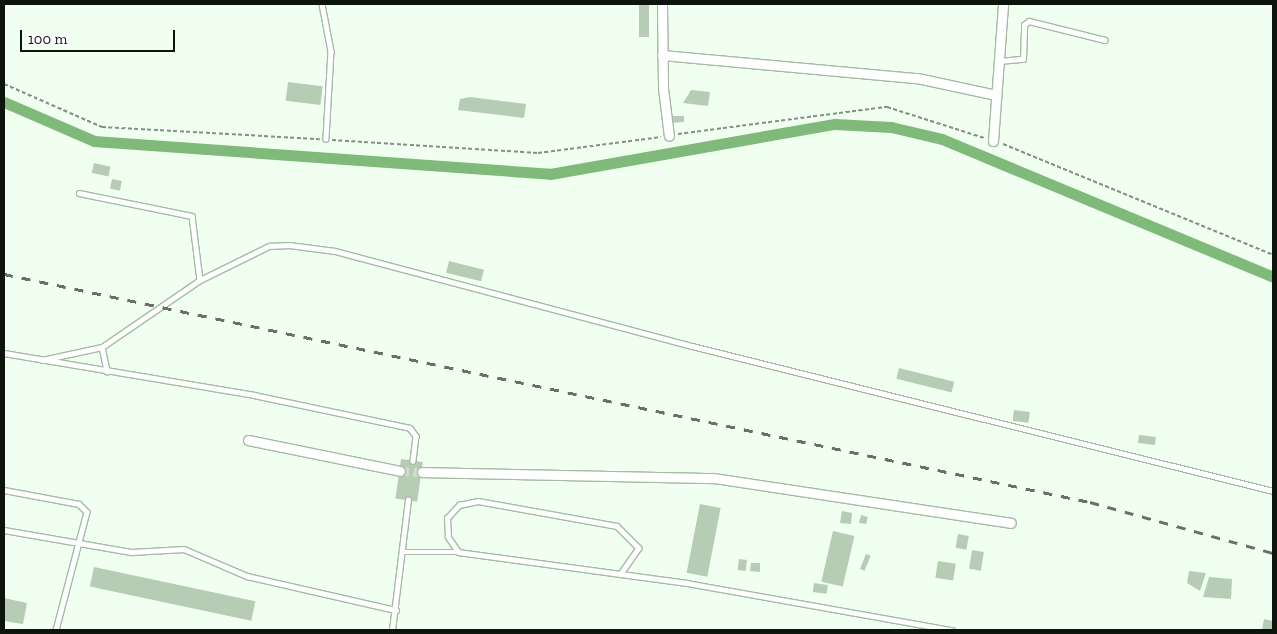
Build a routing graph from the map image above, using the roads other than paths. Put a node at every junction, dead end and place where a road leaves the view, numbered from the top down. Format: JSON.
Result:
{"nodes":[{"id":1,"x":322,"y":4,"type":"edge"},
{"id":2,"x":662,"y":4,"type":"edge"},
{"id":3,"x":1003,"y":4,"type":"edge"},
{"id":4,"x":1105,"y":40,"type":"dead end"},
{"id":5,"x":662,"y":55,"type":"junction"},
{"id":6,"x":999,"y":61,"type":"junction"},
{"id":7,"x":996,"y":95,"type":"junction"},
{"id":8,"x":669,"y":136,"type":"road end"},
{"id":9,"x":326,"y":139,"type":"road end"},
{"id":10,"x":993,"y":140,"type":"road end"},
{"id":11,"x":79,"y":193,"type":"dead end"},
{"id":12,"x":200,"y":280,"type":"junction"},
{"id":13,"x":102,"y":347,"type":"junction"},
{"id":14,"x":4,"y":353,"type":"edge"},
{"id":15,"x":42,"y":360,"type":"junction"},
{"id":16,"x":107,"y":371,"type":"junction"},
{"id":17,"x":248,"y":440,"type":"dead end"},
{"id":18,"x":413,"y":461,"type":"dead end"},
{"id":19,"x":400,"y":470,"type":"tunnel mouth"},
{"id":20,"x":422,"y":472,"type":"tunnel mouth"},
{"id":21,"x":4,"y":490,"type":"edge"},
{"id":22,"x":1273,"y":491,"type":"edge"},
{"id":23,"x":408,"y":500,"type":"dead end"},
{"id":24,"x":1011,"y":524,"type":"dead end"},
{"id":25,"x":4,"y":530,"type":"edge"},
{"id":26,"x":82,"y":544,"type":"junction"},
{"id":27,"x":402,"y":552,"type":"junction"},
{"id":28,"x":458,"y":552,"type":"junction"},
{"id":29,"x":621,"y":574,"type":"junction"},
{"id":30,"x":396,"y":610,"type":"junction"},
{"id":31,"x":56,"y":630,"type":"edge"},
{"id":32,"x":392,"y":630,"type":"edge"},
{"id":33,"x":952,"y":630,"type":"edge"}],
"edges":[{"from":1,"to":9,"type":"lane"},
{"from":2,"to":5,"type":"street"},
{"from":3,"to":6,"type":"street"},
{"from":4,"to":6,"type":"lane"},
{"from":5,"to":7,"type":"street"},
{"from":5,"to":8,"type":"street"},
{"from":6,"to":7,"type":"street"},
{"from":7,"to":10,"type":"street"},
{"from":11,"to":12,"type":"lane"},
{"from":12,"to":13,"type":"lane"},
{"from":12,"to":22,"type":"lane"},
{"from":13,"to":15,"type":"lane"},
{"from":13,"to":16,"type":"lane"},
{"from":14,"to":15,"type":"lane"},
{"from":15,"to":16,"type":"lane"},
{"from":16,"to":18,"type":"lane"},
{"from":17,"to":19,"type":"street"},
{"from":20,"to":24,"type":"street"},
{"from":21,"to":26,"type":"lane"},
{"from":23,"to":27,"type":"lane"},
{"from":25,"to":26,"type":"lane"},
{"from":26,"to":30,"type":"lane"},
{"from":26,"to":31,"type":"lane"},
{"from":27,"to":28,"type":"lane"},
{"from":27,"to":30,"type":"lane"},
{"from":28,"to":29,"type":"lane"},
{"from":28,"to":29,"type":"lane"},
{"from":29,"to":33,"type":"lane"},
{"from":30,"to":32,"type":"lane"}]}
